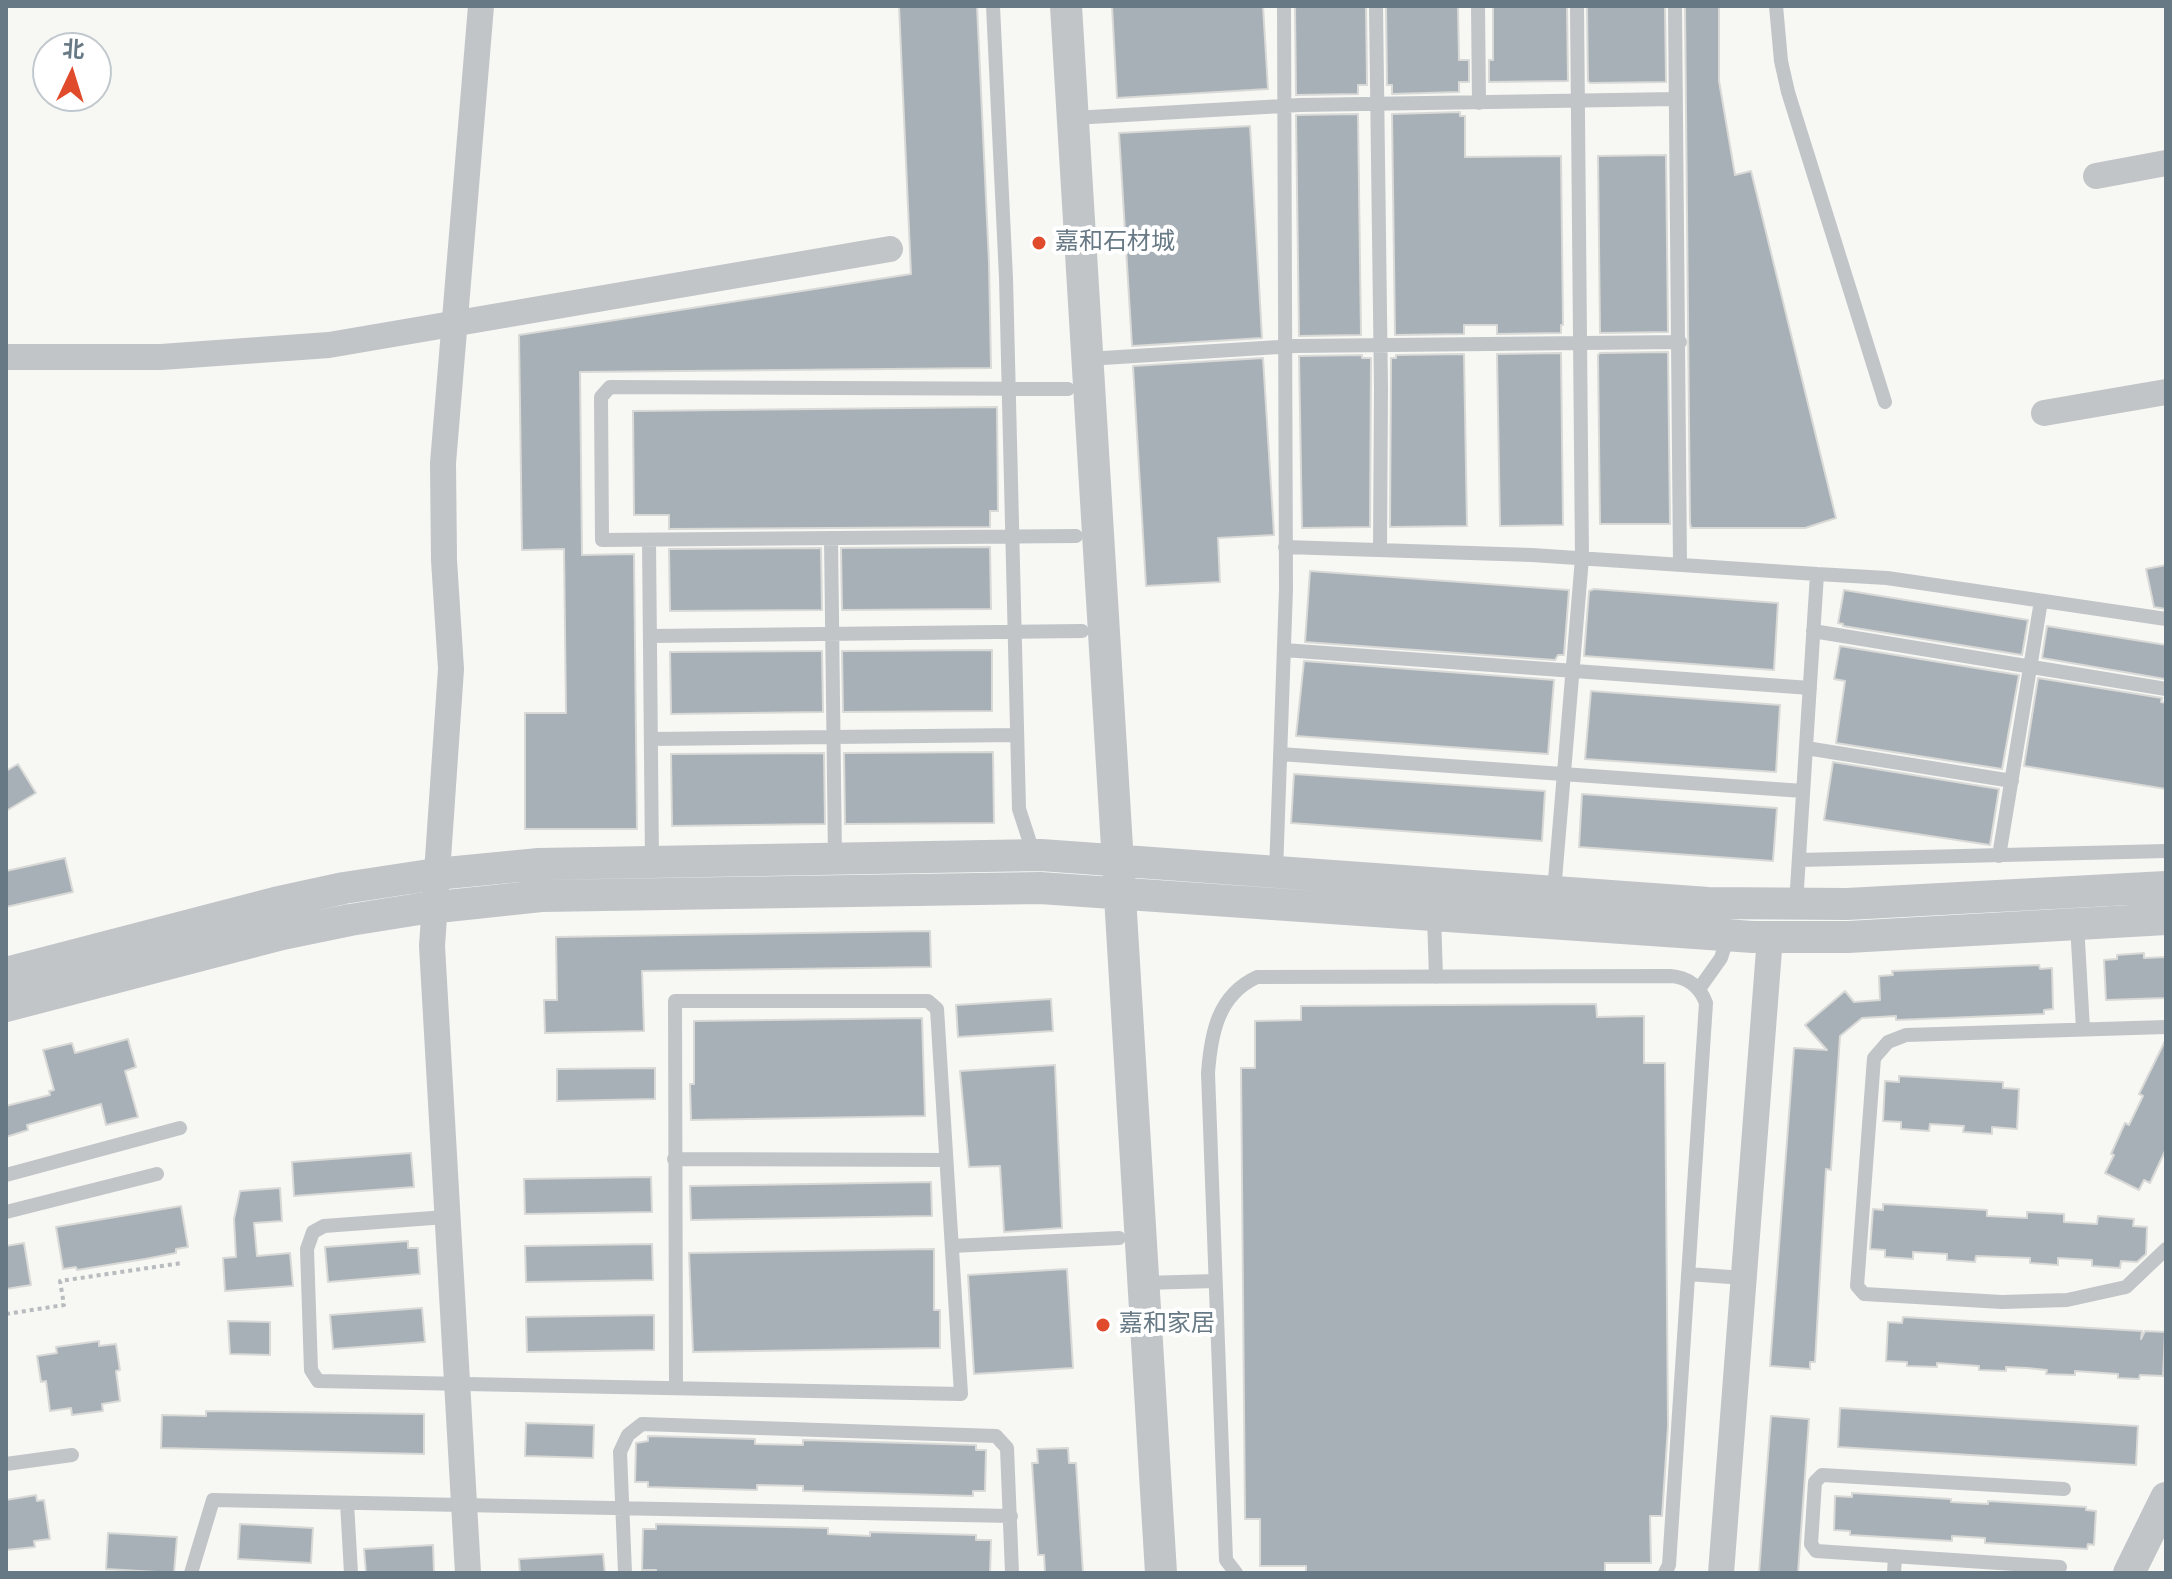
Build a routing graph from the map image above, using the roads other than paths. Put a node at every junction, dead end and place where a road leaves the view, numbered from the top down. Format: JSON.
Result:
{"nodes":[{"id":1,"x":481,"y":6,"type":"edge"},
{"id":2,"x":993,"y":6,"type":"edge"},
{"id":3,"x":1045,"y":6,"type":"edge"},
{"id":4,"x":1066,"y":6,"type":"edge"},
{"id":5,"x":1284,"y":6,"type":"edge"},
{"id":6,"x":1376,"y":6,"type":"edge"},
{"id":7,"x":1478,"y":6,"type":"edge"},
{"id":8,"x":1577,"y":6,"type":"edge"},
{"id":9,"x":1675,"y":6,"type":"edge"},
{"id":10,"x":1776,"y":6,"type":"edge"},
{"id":11,"x":1676,"y":99,"type":"junction"},
{"id":12,"x":1578,"y":101,"type":"junction"},
{"id":13,"x":1479,"y":103,"type":"junction"},
{"id":14,"x":1377,"y":104,"type":"junction"},
{"id":15,"x":1284,"y":106,"type":"junction"},
{"id":16,"x":1072,"y":118,"type":"junction"},
{"id":17,"x":2166,"y":163,"type":"edge"},
{"id":18,"x":2096,"y":176,"type":"dead end"},
{"id":19,"x":890,"y":249,"type":"dead end"},
{"id":20,"x":454,"y":323,"type":"junction"},
{"id":21,"x":1680,"y":342,"type":"junction"},
{"id":22,"x":1580,"y":343,"type":"junction"},
{"id":23,"x":1380,"y":345,"type":"junction"},
{"id":24,"x":1284,"y":346,"type":"junction"},
{"id":25,"x":6,"y":357,"type":"edge"},
{"id":26,"x":1087,"y":359,"type":"junction"},
{"id":27,"x":1008,"y":388,"type":"junction"},
{"id":28,"x":1068,"y":389,"type":"junction"},
{"id":29,"x":2166,"y":392,"type":"edge"},
{"id":30,"x":1885,"y":402,"type":"dead end"},
{"id":31,"x":2044,"y":413,"type":"dead end"},
{"id":32,"x":1012,"y":536,"type":"junction"},
{"id":33,"x":1076,"y":536,"type":"junction"},
{"id":34,"x":831,"y":538,"type":"junction"},
{"id":35,"x":649,"y":540,"type":"junction"},
{"id":36,"x":1285,"y":547,"type":"junction"},
{"id":37,"x":1380,"y":550,"type":"junction"},
{"id":38,"x":1582,"y":558,"type":"junction"},
{"id":39,"x":1680,"y":565,"type":"junction"},
{"id":40,"x":1817,"y":574,"type":"junction"},
{"id":41,"x":2041,"y":601,"type":"junction"},
{"id":42,"x":2166,"y":619,"type":"edge"},
{"id":43,"x":1082,"y":631,"type":"junction"},
{"id":44,"x":1813,"y":631,"type":"junction"},
{"id":45,"x":1015,"y":632,"type":"junction"},
{"id":46,"x":832,"y":634,"type":"junction"},
{"id":47,"x":650,"y":636,"type":"junction"},
{"id":48,"x":1284,"y":650,"type":"junction"},
{"id":49,"x":2030,"y":667,"type":"junction"},
{"id":50,"x":1572,"y":671,"type":"junction"},
{"id":51,"x":1810,"y":688,"type":"junction"},
{"id":52,"x":2166,"y":689,"type":"edge"},
{"id":53,"x":1017,"y":735,"type":"junction"},
{"id":54,"x":833,"y":737,"type":"junction"},
{"id":55,"x":651,"y":739,"type":"junction"},
{"id":56,"x":1806,"y":748,"type":"junction"},
{"id":57,"x":1280,"y":754,"type":"junction"},
{"id":58,"x":1563,"y":774,"type":"junction"},
{"id":59,"x":2012,"y":781,"type":"junction"},
{"id":60,"x":1803,"y":791,"type":"junction"},
{"id":61,"x":2166,"y":851,"type":"edge"},
{"id":62,"x":1035,"y":856,"type":"junction"},
{"id":63,"x":1999,"y":856,"type":"junction"},
{"id":64,"x":835,"y":859,"type":"junction"},
{"id":65,"x":1107,"y":860,"type":"junction"},
{"id":66,"x":1799,"y":860,"type":"junction"},
{"id":67,"x":652,"y":862,"type":"junction"},
{"id":68,"x":1276,"y":872,"type":"junction"},
{"id":69,"x":436,"y":874,"type":"junction"},
{"id":70,"x":2166,"y":887,"type":"edge"},
{"id":71,"x":1109,"y":892,"type":"junction"},
{"id":72,"x":1554,"y":892,"type":"junction"},
{"id":73,"x":1796,"y":906,"type":"junction"},
{"id":74,"x":434,"y":907,"type":"junction"},
{"id":75,"x":1434,"y":916,"type":"junction"},
{"id":76,"x":2166,"y":919,"type":"edge"},
{"id":77,"x":2077,"y":924,"type":"junction"},
{"id":78,"x":1728,"y":936,"type":"junction"},
{"id":79,"x":1770,"y":937,"type":"junction"},
{"id":80,"x":6,"y":973,"type":"edge"},
{"id":81,"x":1436,"y":977,"type":"junction"},
{"id":82,"x":1699,"y":989,"type":"junction"},
{"id":83,"x":6,"y":1006,"type":"edge"},
{"id":84,"x":2166,"y":1027,"type":"edge"},
{"id":85,"x":2083,"y":1029,"type":"junction"},
{"id":86,"x":180,"y":1128,"type":"dead end"},
{"id":87,"x":674,"y":1159,"type":"junction"},
{"id":88,"x":946,"y":1160,"type":"junction"},
{"id":89,"x":157,"y":1174,"type":"dead end"},
{"id":90,"x":6,"y":1175,"type":"edge"},
{"id":91,"x":6,"y":1212,"type":"edge"},
{"id":92,"x":446,"y":1217,"type":"junction"},
{"id":93,"x":1119,"y":1238,"type":"junction"},
{"id":94,"x":952,"y":1246,"type":"junction"},
{"id":95,"x":2166,"y":1249,"type":"edge"},
{"id":96,"x":1688,"y":1274,"type":"junction"},
{"id":97,"x":1744,"y":1278,"type":"junction"},
{"id":98,"x":1215,"y":1281,"type":"junction"},
{"id":99,"x":1143,"y":1283,"type":"junction"},
{"id":100,"x":457,"y":1384,"type":"junction"},
{"id":101,"x":676,"y":1388,"type":"junction"},
{"id":102,"x":72,"y":1455,"type":"dead end"},
{"id":103,"x":6,"y":1464,"type":"edge"},
{"id":104,"x":2064,"y":1489,"type":"dead end"},
{"id":105,"x":2166,"y":1498,"type":"edge"},
{"id":106,"x":347,"y":1503,"type":"junction"},
{"id":107,"x":464,"y":1506,"type":"junction"},
{"id":108,"x":622,"y":1509,"type":"junction"},
{"id":109,"x":1011,"y":1516,"type":"junction"},
{"id":110,"x":1895,"y":1556,"type":"junction"},
{"id":111,"x":2060,"y":1567,"type":"dead end"},
{"id":112,"x":191,"y":1573,"type":"edge"},
{"id":113,"x":351,"y":1573,"type":"edge"},
{"id":114,"x":468,"y":1573,"type":"edge"},
{"id":115,"x":625,"y":1573,"type":"edge"},
{"id":116,"x":1012,"y":1573,"type":"edge"},
{"id":117,"x":1140,"y":1573,"type":"edge"},
{"id":118,"x":1161,"y":1573,"type":"edge"},
{"id":119,"x":1236,"y":1573,"type":"edge"},
{"id":120,"x":1665,"y":1573,"type":"edge"},
{"id":121,"x":1721,"y":1573,"type":"edge"},
{"id":122,"x":1894,"y":1573,"type":"edge"},
{"id":123,"x":2129,"y":1573,"type":"edge"}],
"edges":[{"from":1,"to":20,"type":"street"},
{"from":2,"to":27,"type":"lane"},
{"from":3,"to":28,"type":"street"},
{"from":4,"to":16,"type":"street"},
{"from":5,"to":15,"type":"lane"},
{"from":6,"to":14,"type":"lane"},
{"from":7,"to":13,"type":"lane"},
{"from":8,"to":12,"type":"lane"},
{"from":9,"to":11,"type":"lane"},
{"from":10,"to":30,"type":"lane"},
{"from":11,"to":12,"type":"lane"},
{"from":11,"to":21,"type":"lane"},
{"from":12,"to":13,"type":"lane"},
{"from":12,"to":22,"type":"lane"},
{"from":13,"to":14,"type":"lane"},
{"from":14,"to":15,"type":"lane"},
{"from":14,"to":23,"type":"lane"},
{"from":15,"to":16,"type":"lane"},
{"from":15,"to":24,"type":"lane"},
{"from":16,"to":26,"type":"street"},
{"from":17,"to":18,"type":"street"},
{"from":19,"to":20,"type":"street"},
{"from":20,"to":25,"type":"street"},
{"from":20,"to":69,"type":"street"},
{"from":21,"to":22,"type":"lane"},
{"from":21,"to":39,"type":"lane"},
{"from":22,"to":23,"type":"lane"},
{"from":22,"to":38,"type":"lane"},
{"from":23,"to":24,"type":"lane"},
{"from":23,"to":37,"type":"lane"},
{"from":24,"to":26,"type":"lane"},
{"from":24,"to":36,"type":"lane"},
{"from":26,"to":65,"type":"street"},
{"from":27,"to":28,"type":"lane"},
{"from":27,"to":32,"type":"lane"},
{"from":27,"to":35,"type":"lane"},
{"from":28,"to":33,"type":"street"},
{"from":29,"to":31,"type":"street"},
{"from":32,"to":33,"type":"lane"},
{"from":32,"to":34,"type":"lane"},
{"from":32,"to":45,"type":"lane"},
{"from":33,"to":43,"type":"street"},
{"from":34,"to":35,"type":"lane"},
{"from":34,"to":46,"type":"lane"},
{"from":35,"to":47,"type":"lane"},
{"from":36,"to":37,"type":"lane"},
{"from":36,"to":48,"type":"lane"},
{"from":37,"to":38,"type":"lane"},
{"from":38,"to":39,"type":"lane"},
{"from":38,"to":50,"type":"lane"},
{"from":39,"to":40,"type":"lane"},
{"from":40,"to":41,"type":"lane"},
{"from":40,"to":44,"type":"lane"},
{"from":41,"to":42,"type":"lane"},
{"from":41,"to":49,"type":"lane"},
{"from":43,"to":45,"type":"lane"},
{"from":43,"to":65,"type":"street"},
{"from":44,"to":49,"type":"lane"},
{"from":44,"to":51,"type":"lane"},
{"from":45,"to":46,"type":"lane"},
{"from":45,"to":53,"type":"lane"},
{"from":46,"to":47,"type":"lane"},
{"from":46,"to":54,"type":"lane"},
{"from":47,"to":55,"type":"lane"},
{"from":48,"to":50,"type":"lane"},
{"from":48,"to":57,"type":"lane"},
{"from":49,"to":52,"type":"lane"},
{"from":49,"to":59,"type":"lane"},
{"from":50,"to":51,"type":"lane"},
{"from":50,"to":58,"type":"lane"},
{"from":51,"to":56,"type":"lane"},
{"from":53,"to":54,"type":"lane"},
{"from":53,"to":62,"type":"lane"},
{"from":54,"to":55,"type":"lane"},
{"from":54,"to":64,"type":"lane"},
{"from":55,"to":67,"type":"lane"},
{"from":56,"to":59,"type":"lane"},
{"from":56,"to":60,"type":"lane"},
{"from":57,"to":58,"type":"lane"},
{"from":57,"to":68,"type":"lane"},
{"from":58,"to":60,"type":"lane"},
{"from":58,"to":72,"type":"lane"},
{"from":59,"to":63,"type":"lane"},
{"from":60,"to":66,"type":"lane"},
{"from":61,"to":63,"type":"lane"},
{"from":62,"to":64,"type":"street"},
{"from":62,"to":65,"type":"street"},
{"from":63,"to":66,"type":"lane"},
{"from":64,"to":67,"type":"street"},
{"from":65,"to":68,"type":"street"},
{"from":65,"to":71,"type":"street"},
{"from":66,"to":73,"type":"lane"},
{"from":67,"to":69,"type":"street"},
{"from":68,"to":72,"type":"street"},
{"from":69,"to":74,"type":"street"},
{"from":69,"to":80,"type":"street"},
{"from":70,"to":73,"type":"street"},
{"from":71,"to":74,"type":"street"},
{"from":71,"to":75,"type":"street"},
{"from":71,"to":93,"type":"street"},
{"from":71,"to":99,"type":"street"},
{"from":72,"to":73,"type":"street"},
{"from":74,"to":83,"type":"street"},
{"from":74,"to":92,"type":"street"},
{"from":75,"to":78,"type":"street"},
{"from":75,"to":81,"type":"lane"},
{"from":76,"to":77,"type":"street"},
{"from":77,"to":79,"type":"street"},
{"from":77,"to":85,"type":"lane"},
{"from":78,"to":79,"type":"street"},
{"from":78,"to":82,"type":"lane"},
{"from":79,"to":97,"type":"street"},
{"from":81,"to":82,"type":"lane"},
{"from":81,"to":98,"type":"lane"},
{"from":82,"to":96,"type":"lane"},
{"from":84,"to":85,"type":"lane"},
{"from":85,"to":95,"type":"lane"},
{"from":86,"to":90,"type":"lane"},
{"from":87,"to":88,"type":"lane"},
{"from":87,"to":88,"type":"lane"},
{"from":87,"to":101,"type":"lane"},
{"from":88,"to":94,"type":"lane"},
{"from":89,"to":91,"type":"lane"},
{"from":92,"to":100,"type":"street"},
{"from":92,"to":100,"type":"lane"},
{"from":93,"to":94,"type":"lane"},
{"from":93,"to":117,"type":"street"},
{"from":94,"to":101,"type":"lane"},
{"from":96,"to":97,"type":"lane"},
{"from":96,"to":120,"type":"lane"},
{"from":97,"to":121,"type":"street"},
{"from":98,"to":99,"type":"lane"},
{"from":98,"to":119,"type":"lane"},
{"from":99,"to":118,"type":"street"},
{"from":100,"to":101,"type":"lane"},
{"from":100,"to":107,"type":"street"},
{"from":102,"to":103,"type":"lane"},
{"from":104,"to":110,"type":"lane"},
{"from":105,"to":123,"type":"street"},
{"from":106,"to":107,"type":"lane"},
{"from":106,"to":112,"type":"lane"},
{"from":106,"to":113,"type":"lane"},
{"from":107,"to":108,"type":"lane"},
{"from":107,"to":114,"type":"street"},
{"from":108,"to":109,"type":"lane"},
{"from":108,"to":109,"type":"lane"},
{"from":108,"to":115,"type":"lane"},
{"from":109,"to":116,"type":"lane"},
{"from":110,"to":111,"type":"lane"},
{"from":110,"to":122,"type":"lane"}]}
